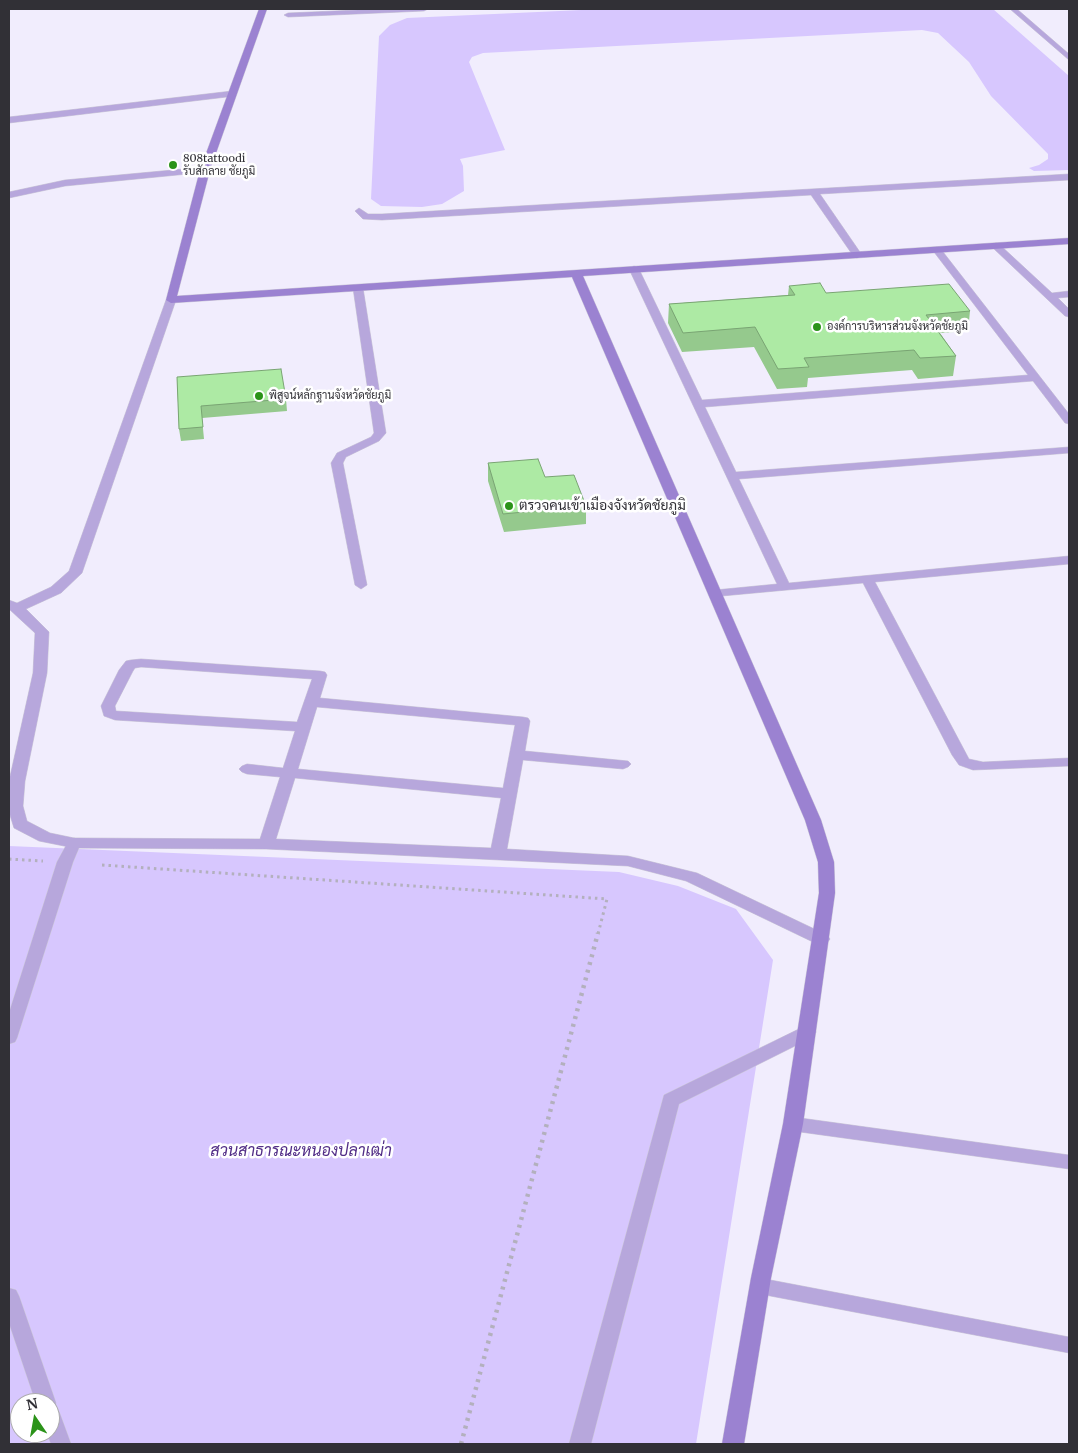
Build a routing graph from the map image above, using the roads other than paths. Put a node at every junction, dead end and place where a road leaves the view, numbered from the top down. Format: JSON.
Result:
{"nodes":[{"id":1,"x":263,"y":9,"type":"edge"},
{"id":2,"x":424,"y":9,"type":"edge"},
{"id":3,"x":1013,"y":9,"type":"edge"},
{"id":4,"x":288,"y":15,"type":"dead end"},
{"id":5,"x":1069,"y":58,"type":"edge"},
{"id":6,"x":232,"y":94,"type":"junction"},
{"id":7,"x":9,"y":120,"type":"edge"},
{"id":8,"x":205,"y":170,"type":"junction"},
{"id":9,"x":1069,"y":177,"type":"edge"},
{"id":10,"x":813,"y":191,"type":"junction"},
{"id":11,"x":9,"y":195,"type":"edge"},
{"id":12,"x":359,"y":211,"type":"dead end"},
{"id":13,"x":1069,"y":241,"type":"edge"},
{"id":14,"x":996,"y":246,"type":"junction"},
{"id":15,"x":937,"y":250,"type":"junction"},
{"id":16,"x":857,"y":255,"type":"junction"},
{"id":17,"x":634,"y":270,"type":"junction"},
{"id":18,"x":576,"y":273,"type":"junction"},
{"id":19,"x":358,"y":288,"type":"junction"},
{"id":20,"x":1069,"y":294,"type":"edge"},
{"id":21,"x":1051,"y":296,"type":"junction"},
{"id":22,"x":171,"y":300,"type":"junction"},
{"id":23,"x":1069,"y":314,"type":"edge"},
{"id":24,"x":1036,"y":378,"type":"junction"},
{"id":25,"x":698,"y":404,"type":"junction"},
{"id":26,"x":1069,"y":421,"type":"edge"},
{"id":27,"x":1069,"y":450,"type":"edge"},
{"id":28,"x":732,"y":476,"type":"junction"},
{"id":29,"x":1069,"y":560,"type":"edge"},
{"id":30,"x":867,"y":579,"type":"junction"},
{"id":31,"x":361,"y":585,"type":"dead end"},
{"id":32,"x":785,"y":587,"type":"junction"},
{"id":33,"x":715,"y":594,"type":"junction"},
{"id":34,"x":13,"y":606,"type":"edge"},
{"id":35,"x":311,"y":702,"type":"junction"},
{"id":36,"x":302,"y":727,"type":"junction"},
{"id":37,"x":516,"y":755,"type":"junction"},
{"id":38,"x":1069,"y":762,"type":"edge"},
{"id":39,"x":623,"y":764,"type":"dead end"},
{"id":40,"x":246,"y":769,"type":"dead end"},
{"id":41,"x":288,"y":773,"type":"junction"},
{"id":42,"x":509,"y":794,"type":"junction"},
{"id":43,"x":74,"y":843,"type":"junction"},
{"id":44,"x":266,"y":844,"type":"junction"},
{"id":45,"x":498,"y":854,"type":"junction"},
{"id":46,"x":820,"y":938,"type":"junction"},
{"id":47,"x":807,"y":1032,"type":"junction"},
{"id":48,"x":9,"y":1038,"type":"edge"},
{"id":49,"x":793,"y":1124,"type":"junction"},
{"id":50,"x":1069,"y":1162,"type":"edge"},
{"id":51,"x":760,"y":1286,"type":"junction"},
{"id":52,"x":9,"y":1296,"type":"edge"},
{"id":53,"x":1069,"y":1345,"type":"edge"},
{"id":54,"x":43,"y":1393,"type":"edge"},
{"id":55,"x":580,"y":1444,"type":"edge"},
{"id":56,"x":733,"y":1444,"type":"edge"}],
"edges":[{"from":1,"to":6,"type":"street"},
{"from":2,"to":4,"type":"lane"},
{"from":3,"to":5,"type":"lane"},
{"from":6,"to":7,"type":"street"},
{"from":6,"to":8,"type":"street"},
{"from":8,"to":11,"type":"lane"},
{"from":8,"to":22,"type":"street"},
{"from":9,"to":10,"type":"lane"},
{"from":10,"to":12,"type":"lane"},
{"from":10,"to":16,"type":"lane"},
{"from":13,"to":14,"type":"street"},
{"from":14,"to":15,"type":"street"},
{"from":14,"to":21,"type":"lane"},
{"from":15,"to":16,"type":"street"},
{"from":15,"to":24,"type":"lane"},
{"from":16,"to":17,"type":"street"},
{"from":17,"to":18,"type":"street"},
{"from":17,"to":25,"type":"lane"},
{"from":18,"to":19,"type":"street"},
{"from":18,"to":33,"type":"street"},
{"from":19,"to":22,"type":"street"},
{"from":19,"to":31,"type":"lane"},
{"from":20,"to":21,"type":"lane"},
{"from":21,"to":23,"type":"lane"},
{"from":22,"to":34,"type":"street"},
{"from":24,"to":25,"type":"lane"},
{"from":24,"to":26,"type":"lane"},
{"from":25,"to":28,"type":"lane"},
{"from":27,"to":28,"type":"lane"},
{"from":28,"to":32,"type":"lane"},
{"from":29,"to":30,"type":"lane"},
{"from":30,"to":32,"type":"lane"},
{"from":30,"to":38,"type":"lane"},
{"from":32,"to":33,"type":"lane"},
{"from":33,"to":46,"type":"street"},
{"from":34,"to":43,"type":"street"},
{"from":35,"to":36,"type":"street"},
{"from":35,"to":36,"type":"street"},
{"from":35,"to":37,"type":"street"},
{"from":36,"to":41,"type":"street"},
{"from":37,"to":39,"type":"street"},
{"from":37,"to":42,"type":"street"},
{"from":40,"to":41,"type":"street"},
{"from":41,"to":42,"type":"street"},
{"from":41,"to":44,"type":"street"},
{"from":42,"to":45,"type":"street"},
{"from":43,"to":44,"type":"street"},
{"from":43,"to":48,"type":"lane"},
{"from":44,"to":45,"type":"street"},
{"from":45,"to":46,"type":"street"},
{"from":46,"to":47,"type":"street"},
{"from":47,"to":49,"type":"street"},
{"from":47,"to":55,"type":"street"},
{"from":49,"to":50,"type":"lane"},
{"from":49,"to":51,"type":"street"},
{"from":51,"to":53,"type":"lane"},
{"from":51,"to":56,"type":"street"},
{"from":52,"to":54,"type":"lane"}]}
